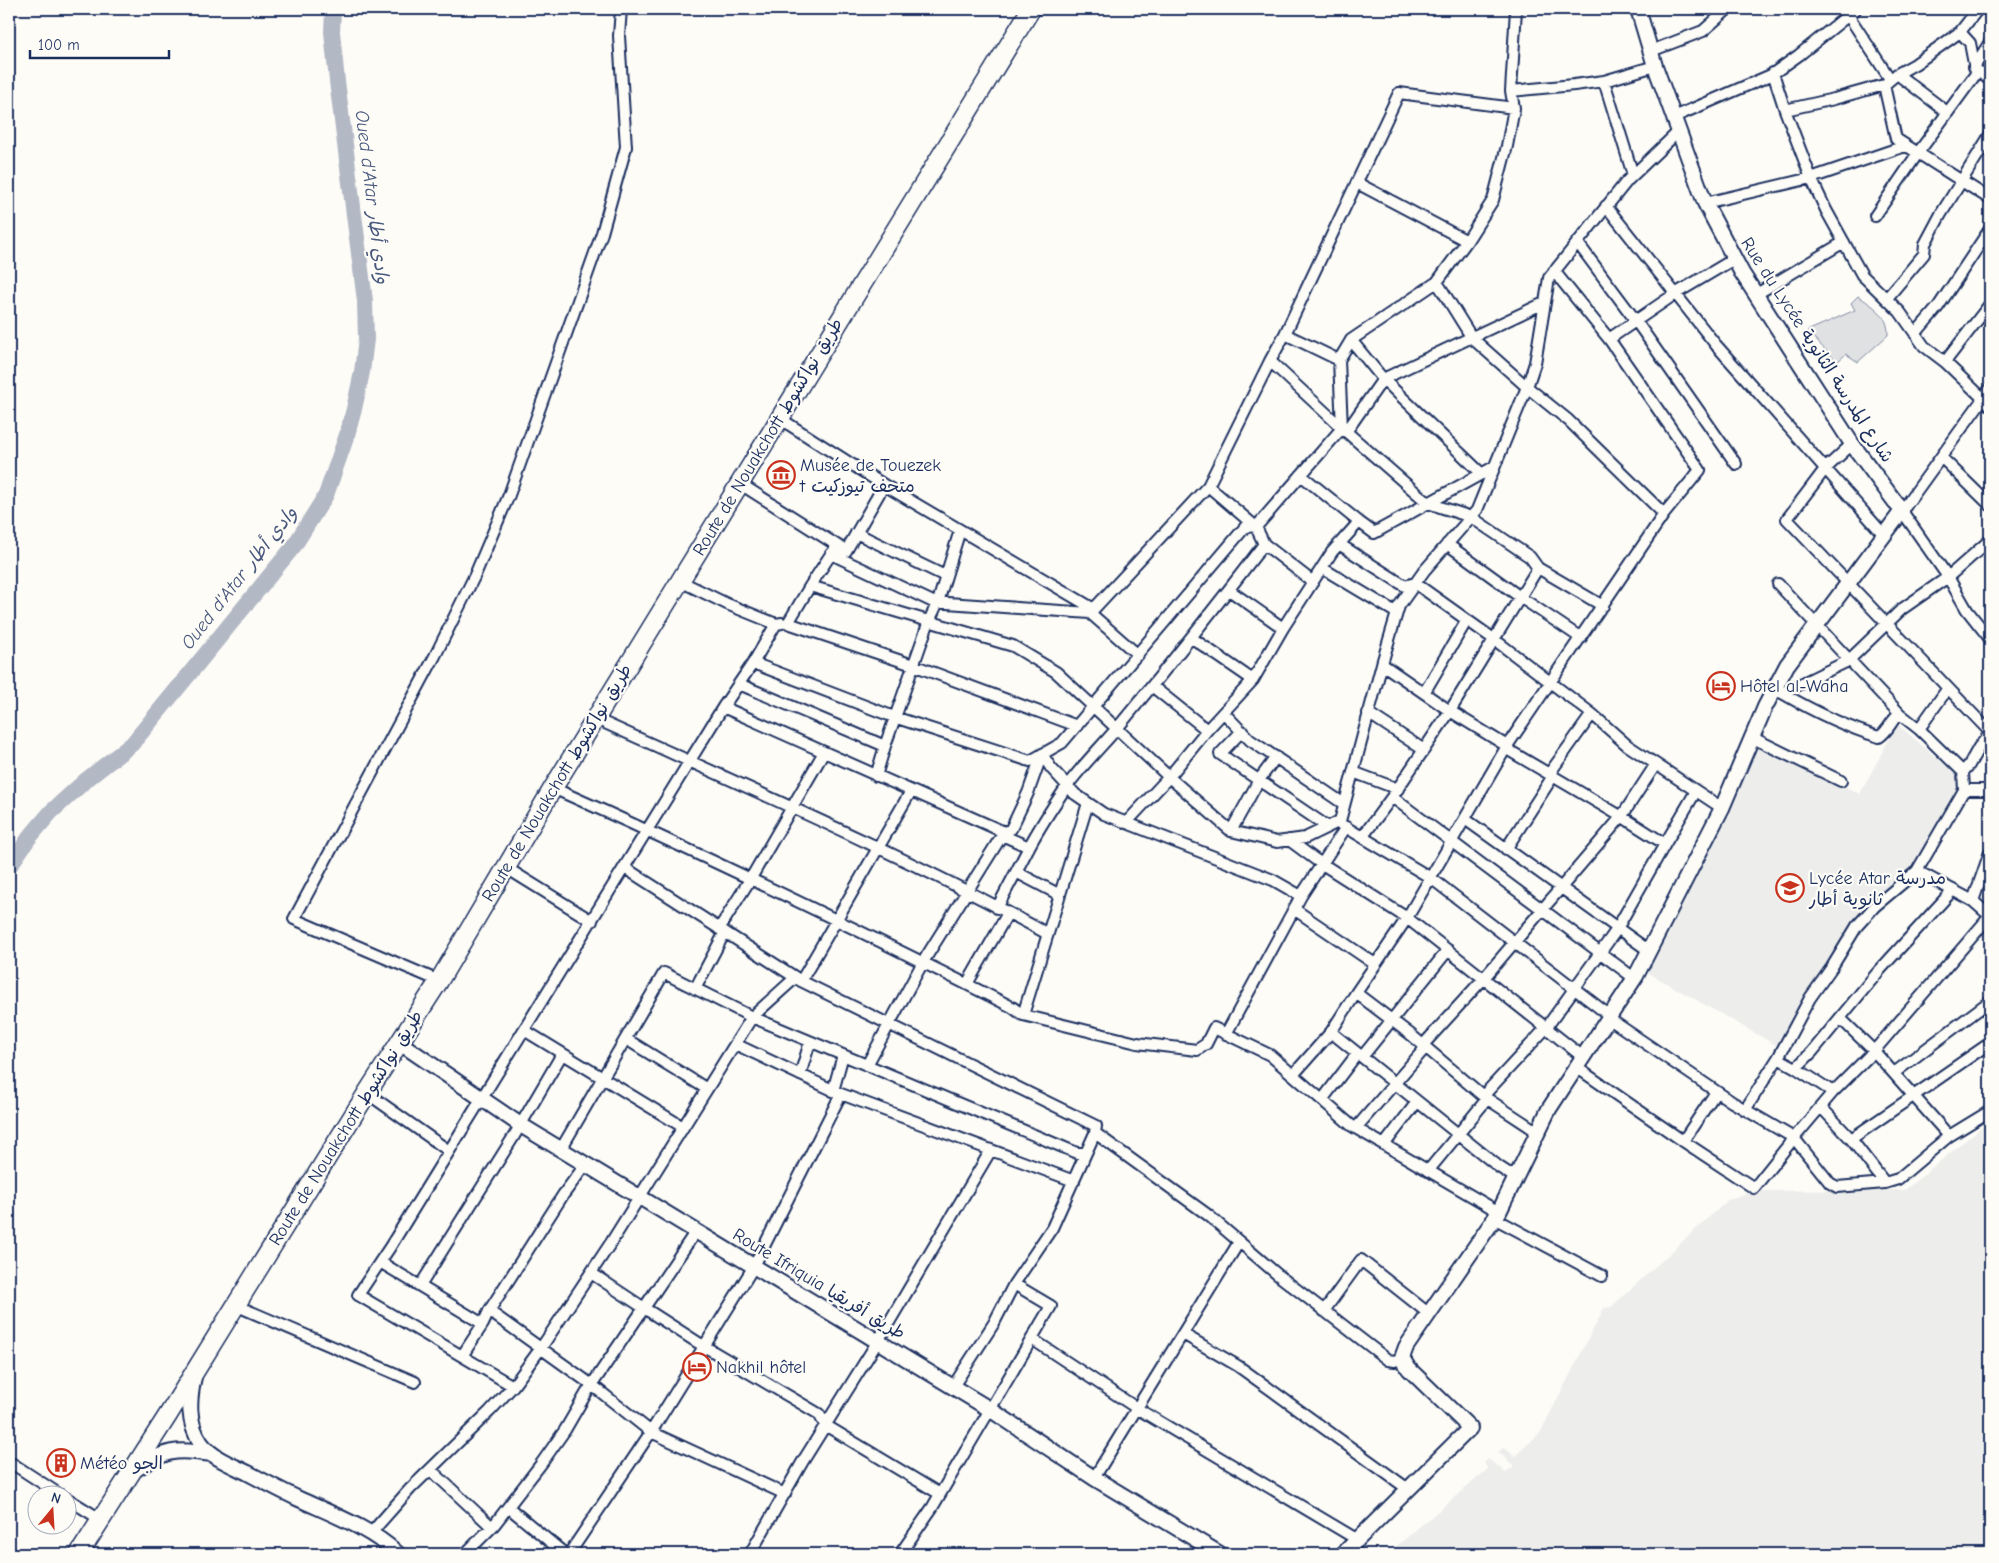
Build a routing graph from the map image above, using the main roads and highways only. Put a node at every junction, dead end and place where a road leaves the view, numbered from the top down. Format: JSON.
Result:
{"nodes":[{"id":1,"x":1031,"y":9,"type":"edge"},
{"id":2,"x":79,"y":1554,"type":"edge"}],
"edges":[{"from":1,"to":2,"type":"highway","name":"Route de Nouakchott طريق نواكشوط"}]}
